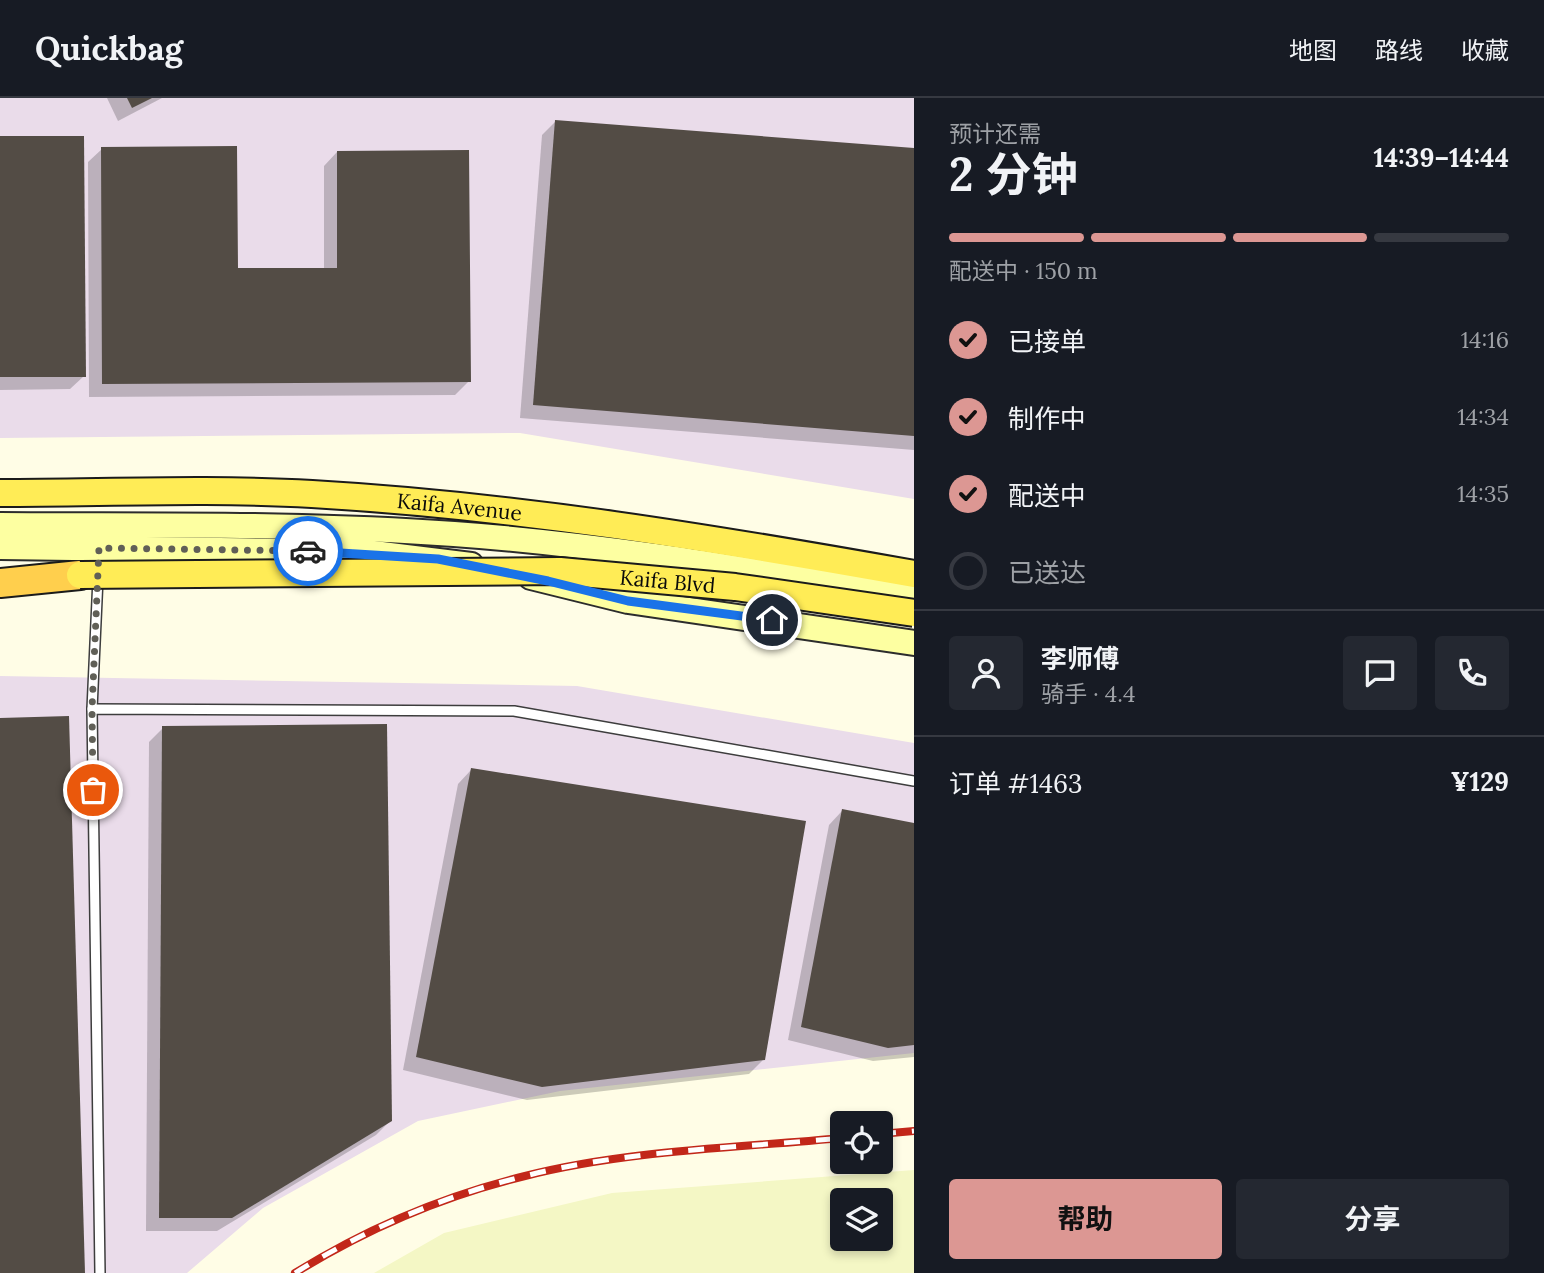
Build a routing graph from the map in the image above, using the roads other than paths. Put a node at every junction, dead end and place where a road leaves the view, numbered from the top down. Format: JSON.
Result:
{"nodes":[{"id":1,"x":0,"y":493,"type":"edge"},
{"id":2,"x":0,"y":525,"type":"edge"},
{"id":3,"x":0,"y":547,"type":"edge"},
{"id":4,"x":586,"y":547,"type":"junction"},
{"id":5,"x":99,"y":548,"type":"junction"},
{"id":6,"x":438,"y":559,"type":"junction"},
{"id":7,"x":0,"y":569,"type":"edge"},
{"id":8,"x":914,"y":574,"type":"edge"},
{"id":9,"x":80,"y":575,"type":"junction"},
{"id":10,"x":0,"y":583,"type":"edge"},
{"id":11,"x":914,"y":597,"type":"edge"},
{"id":12,"x":914,"y":612,"type":"edge"},
{"id":13,"x":914,"y":643,"type":"edge"},
{"id":14,"x":92,"y":709,"type":"junction"},
{"id":15,"x":914,"y":781,"type":"edge"},
{"id":16,"x":100,"y":1273,"type":"edge"}],
"edges":[{"from":1,"to":8,"type":"main road","name":"Kaifa Avenue"},
{"from":2,"to":4,"type":"main road","name":"Kaifa Avenue"},
{"from":3,"to":5,"type":"main road"},
{"from":4,"to":6,"type":"main road"},
{"from":4,"to":11,"type":"main road","name":"Kaifa Avenue"},
{"from":5,"to":6,"type":"main road"},
{"from":5,"to":14,"type":"lane"},
{"from":6,"to":13,"type":"main road"},
{"from":7,"to":9,"type":"main road","name":"Kaifa Blvd"},
{"from":9,"to":10,"type":"highway"},
{"from":9,"to":12,"type":"main road","name":"Kaifa Blvd","bridge":true},
{"from":14,"to":15,"type":"lane"},
{"from":14,"to":16,"type":"lane"}]}
